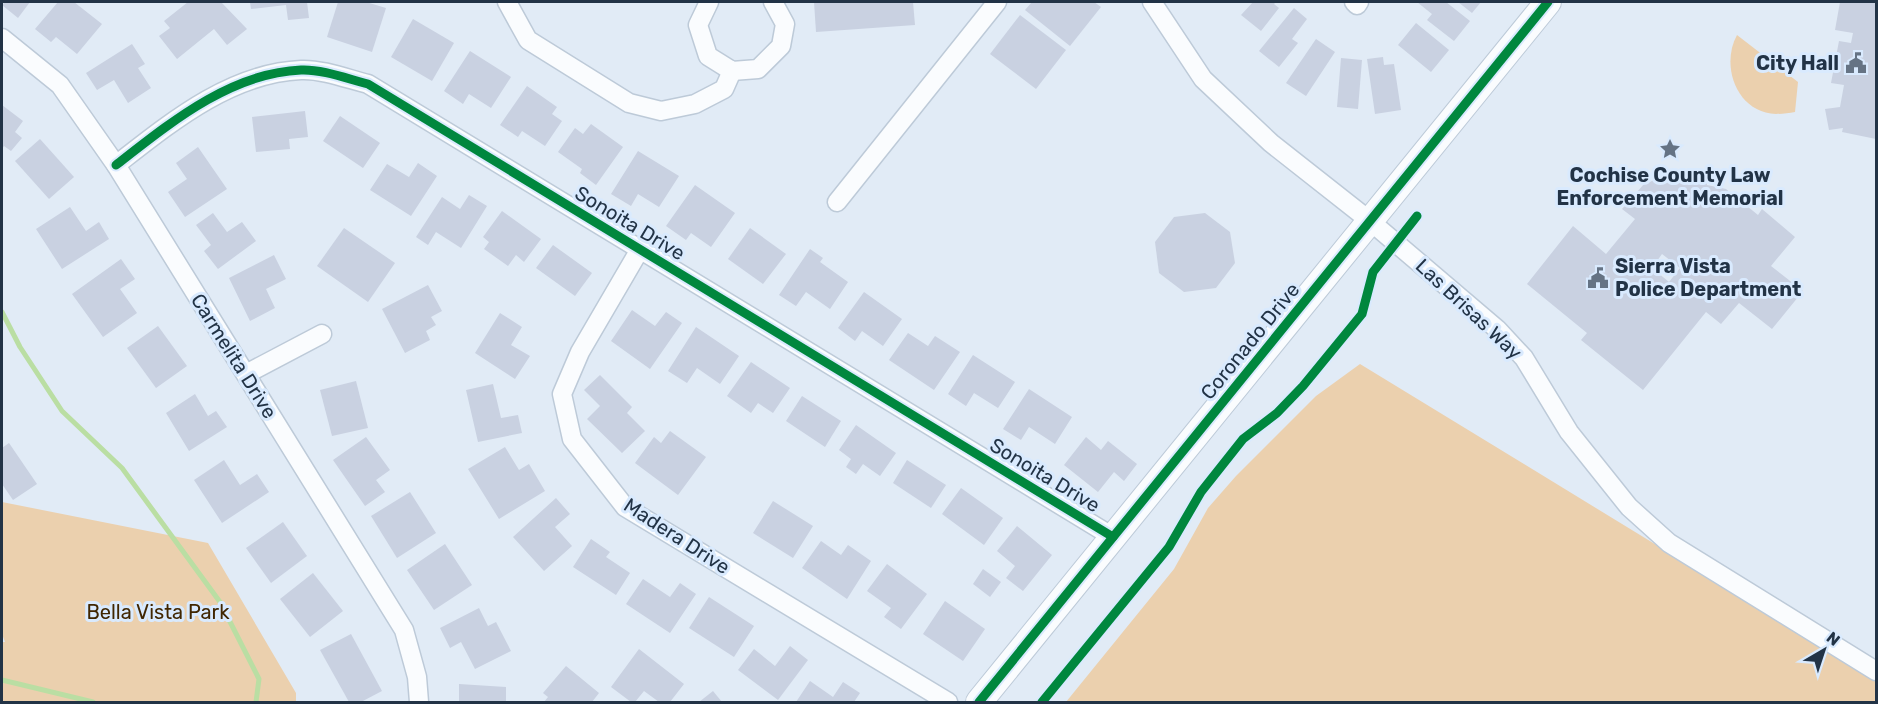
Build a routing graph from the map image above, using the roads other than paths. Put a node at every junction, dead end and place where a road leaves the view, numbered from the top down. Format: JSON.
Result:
{"nodes":[{"id":1,"x":507,"y":2,"type":"edge"},
{"id":2,"x":710,"y":2,"type":"edge"},
{"id":3,"x":773,"y":2,"type":"edge"},
{"id":4,"x":997,"y":2,"type":"edge"},
{"id":5,"x":1152,"y":2,"type":"edge"},
{"id":6,"x":1548,"y":2,"type":"edge"},
{"id":7,"x":2,"y":38,"type":"edge"},
{"id":8,"x":732,"y":71,"type":"junction"},
{"id":9,"x":116,"y":165,"type":"junction"},
{"id":10,"x":837,"y":202,"type":"dead end"},
{"id":11,"x":1370,"y":221,"type":"junction"},
{"id":12,"x":639,"y":251,"type":"junction"},
{"id":13,"x":322,"y":334,"type":"dead end"},
{"id":14,"x":246,"y":374,"type":"junction"},
{"id":15,"x":1113,"y":537,"type":"junction"},
{"id":16,"x":1876,"y":671,"type":"edge"},
{"id":17,"x":419,"y":702,"type":"edge"},
{"id":18,"x":948,"y":702,"type":"edge"},
{"id":19,"x":979,"y":702,"type":"edge"}],
"edges":[{"from":1,"to":8,"type":"street"},
{"from":2,"to":8,"type":"street"},
{"from":3,"to":8,"type":"street"},
{"from":4,"to":10,"type":"street"},
{"from":5,"to":11,"type":"street","name":"Las Brisas Way"},
{"from":6,"to":11,"type":"street","name":"Coronado Drive"},
{"from":7,"to":9,"type":"street","name":"Carmelita Drive"},
{"from":9,"to":12,"type":"street","name":"Sonoita Drive"},
{"from":9,"to":14,"type":"street","name":"Carmelita Drive"},
{"from":11,"to":15,"type":"street","name":"Coronado Drive"},
{"from":11,"to":16,"type":"street","name":"Las Brisas Way"},
{"from":12,"to":15,"type":"street","name":"Sonoita Drive"},
{"from":12,"to":18,"type":"street","name":"Madera Drive"},
{"from":13,"to":14,"type":"street"},
{"from":14,"to":17,"type":"street","name":"Carmelita Drive"},
{"from":15,"to":19,"type":"street","name":"Coronado Drive"}]}
